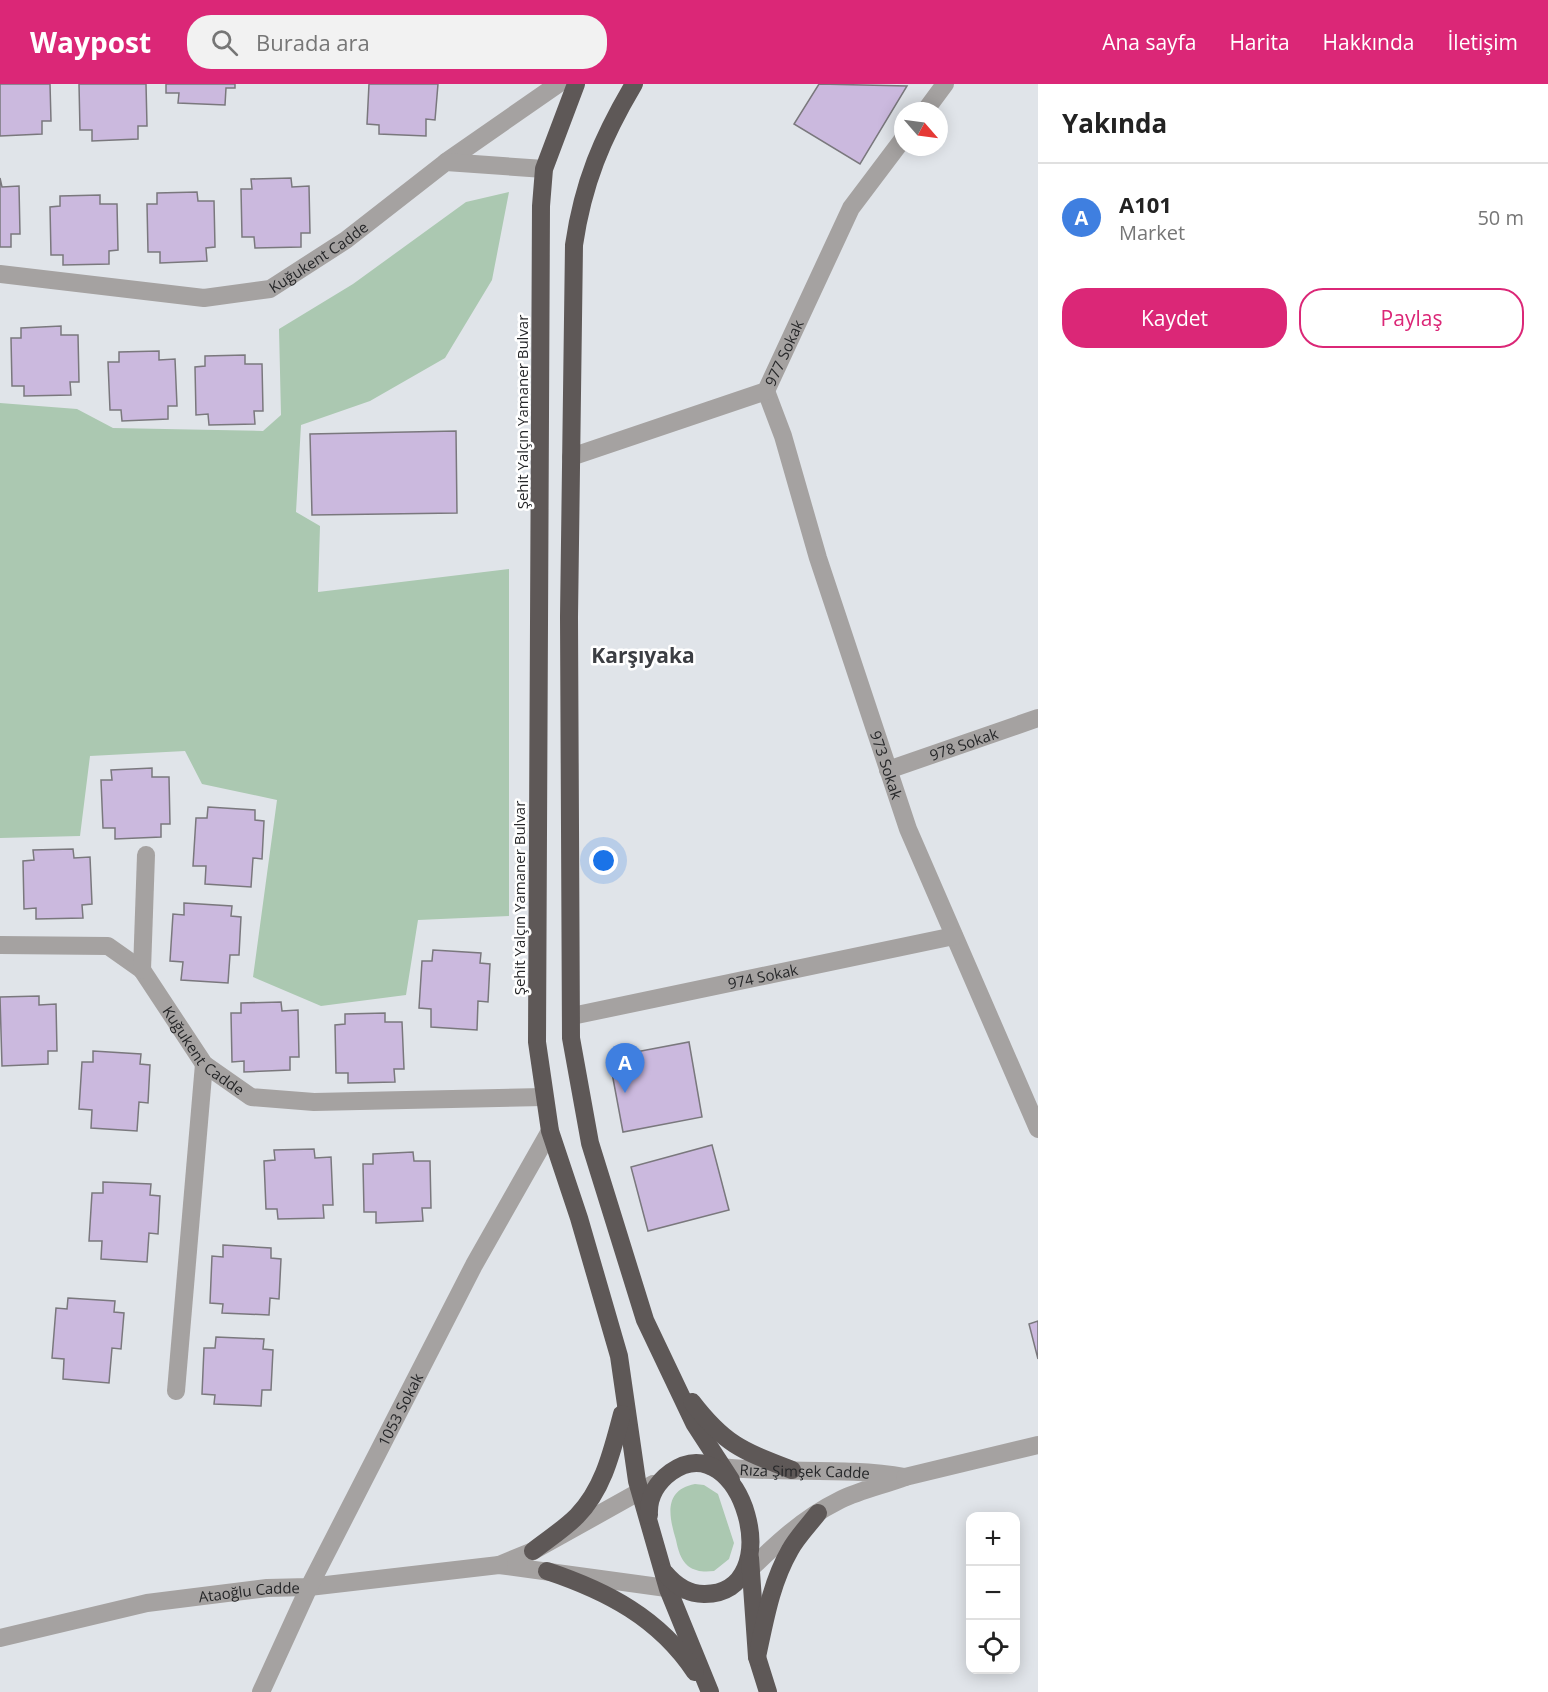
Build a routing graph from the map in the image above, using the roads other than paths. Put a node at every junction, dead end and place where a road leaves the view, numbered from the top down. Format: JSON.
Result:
{"nodes":[{"id":1,"x":558,"y":84,"type":"edge"},
{"id":2,"x":576,"y":84,"type":"edge"},
{"id":3,"x":634,"y":84,"type":"edge"},
{"id":4,"x":945,"y":84,"type":"edge"},
{"id":5,"x":932,"y":102,"type":"edge"},
{"id":6,"x":894,"y":151,"type":"edge"},
{"id":7,"x":446,"y":162,"type":"junction"},
{"id":8,"x":544,"y":169,"type":"junction"},
{"id":9,"x":0,"y":274,"type":"edge"},
{"id":10,"x":766,"y":391,"type":"junction"},
{"id":11,"x":571,"y":457,"type":"junction"},
{"id":12,"x":1038,"y":718,"type":"edge"},
{"id":13,"x":888,"y":770,"type":"junction"},
{"id":14,"x":146,"y":855,"type":"dead end"},
{"id":15,"x":954,"y":936,"type":"junction"},
{"id":16,"x":0,"y":945,"type":"edge"},
{"id":17,"x":142,"y":970,"type":"junction"},
{"id":18,"x":572,"y":1016,"type":"junction"},
{"id":19,"x":204,"y":1064,"type":"junction"},
{"id":20,"x":543,"y":1097,"type":"junction"},
{"id":21,"x":1038,"y":1128,"type":"edge"},
{"id":22,"x":550,"y":1131,"type":"junction"},
{"id":23,"x":671,"y":1374,"type":"junction"},
{"id":24,"x":176,"y":1391,"type":"dead end"},
{"id":25,"x":625,"y":1401,"type":"junction"},
{"id":26,"x":1038,"y":1445,"type":"edge"},
{"id":27,"x":792,"y":1470,"type":"junction"},
{"id":28,"x":720,"y":1471,"type":"junction"},
{"id":29,"x":905,"y":1477,"type":"junction"},
{"id":30,"x":662,"y":1478,"type":"junction"},
{"id":31,"x":640,"y":1492,"type":"junction"},
{"id":32,"x":818,"y":1513,"type":"junction"},
{"id":33,"x":650,"y":1523,"type":"junction"},
{"id":34,"x":533,"y":1551,"type":"junction"},
{"id":35,"x":750,"y":1563,"type":"junction"},
{"id":36,"x":500,"y":1565,"type":"junction"},
{"id":37,"x":547,"y":1571,"type":"junction"},
{"id":38,"x":734,"y":1584,"type":"joint"},
{"id":39,"x":309,"y":1587,"type":"junction"},
{"id":40,"x":677,"y":1589,"type":"junction"},
{"id":41,"x":0,"y":1638,"type":"edge"},
{"id":42,"x":757,"y":1657,"type":"junction"},
{"id":43,"x":261,"y":1692,"type":"edge"},
{"id":44,"x":709,"y":1692,"type":"edge"},
{"id":45,"x":768,"y":1692,"type":"edge"}],
"edges":[{"from":1,"to":7,"type":"street","name":"Kuğukent Cadde"},
{"from":2,"to":8,"type":"highway","name":"Şehit Yalçın Yamaner Bulvar"},
{"from":3,"to":11,"type":"highway"},
{"from":4,"to":5,"type":"street"},
{"from":6,"to":10,"type":"street","name":"977 Sokak"},
{"from":7,"to":8,"type":"street"},
{"from":7,"to":9,"type":"street","name":"Kuğukent Cadde"},
{"from":8,"to":20,"type":"highway","name":"Şehit Yalçın Yamaner Bulvar"},
{"from":10,"to":11,"type":"street","name":"977 Sokak"},
{"from":10,"to":13,"type":"street","name":"973 Sokak"},
{"from":11,"to":18,"type":"highway"},
{"from":12,"to":13,"type":"street","name":"978 Sokak"},
{"from":13,"to":15,"type":"street","name":"973 Sokak"},
{"from":14,"to":17,"type":"street"},
{"from":15,"to":18,"type":"street","name":"974 Sokak"},
{"from":15,"to":21,"type":"street","name":"973 Sokak"},
{"from":16,"to":17,"type":"street","name":"Kuğukent Cadde"},
{"from":17,"to":19,"type":"street","name":"Kuğukent Cadde"},
{"from":18,"to":23,"type":"highway"},
{"from":19,"to":20,"type":"street","name":"Kuğukent Cadde"},
{"from":19,"to":24,"type":"street"},
{"from":20,"to":22,"type":"highway","name":"Şehit Yalçın Yamaner Bulvar"},
{"from":22,"to":25,"type":"highway","name":"Şehit Yalçın Yamaner Bulvar"},
{"from":22,"to":39,"type":"street","name":"1053 Sokak"},
{"from":23,"to":27,"type":"highway"},
{"from":23,"to":28,"type":"highway"},
{"from":25,"to":31,"type":"highway","name":"Şehit Yalçın Yamaner Bulvar"},
{"from":25,"to":34,"type":"highway"},
{"from":26,"to":29,"type":"street","name":"Rıza Şimşek Cadde"},
{"from":27,"to":28,"type":"street","name":"Rıza Şimşek Cadde"},
{"from":27,"to":29,"type":"street","name":"Rıza Şimşek Cadde"},
{"from":28,"to":30,"type":"highway"},
{"from":28,"to":35,"type":"highway"},
{"from":29,"to":32,"type":"street","name":"Rıza Şimşek Cadde"},
{"from":30,"to":31,"type":"street","name":"Ataoğlu Cadde"},
{"from":30,"to":33,"type":"highway"},
{"from":31,"to":33,"type":"highway","name":"Şehit Yalçın Yamaner Bulvar"},
{"from":31,"to":34,"type":"street","name":"Ataoğlu Cadde"},
{"from":32,"to":35,"type":"street","name":"Rıza Şimşek Cadde"},
{"from":32,"to":42,"type":"highway"},
{"from":33,"to":40,"type":"highway","name":"Şehit Yalçın Yamaner Bulvar"},
{"from":34,"to":36,"type":"street","name":"Ataoğlu Cadde"},
{"from":35,"to":38,"type":"street","name":"Rıza Şimşek Cadde"},
{"from":35,"to":42,"type":"highway"},
{"from":36,"to":37,"type":"street","name":"Ataoğlu Cadde"},
{"from":36,"to":39,"type":"street","name":"Ataoğlu Cadde"},
{"from":37,"to":40,"type":"street","name":"Ataoğlu Cadde"},
{"from":37,"to":44,"type":"highway"},
{"from":38,"to":40,"type":"highway"},
{"from":39,"to":41,"type":"street","name":"Ataoğlu Cadde"},
{"from":39,"to":43,"type":"street","name":"1053 Sokak"},
{"from":40,"to":44,"type":"highway","name":"Şehit Yalçın Yamaner Bulvar"},
{"from":42,"to":45,"type":"highway"}]}
